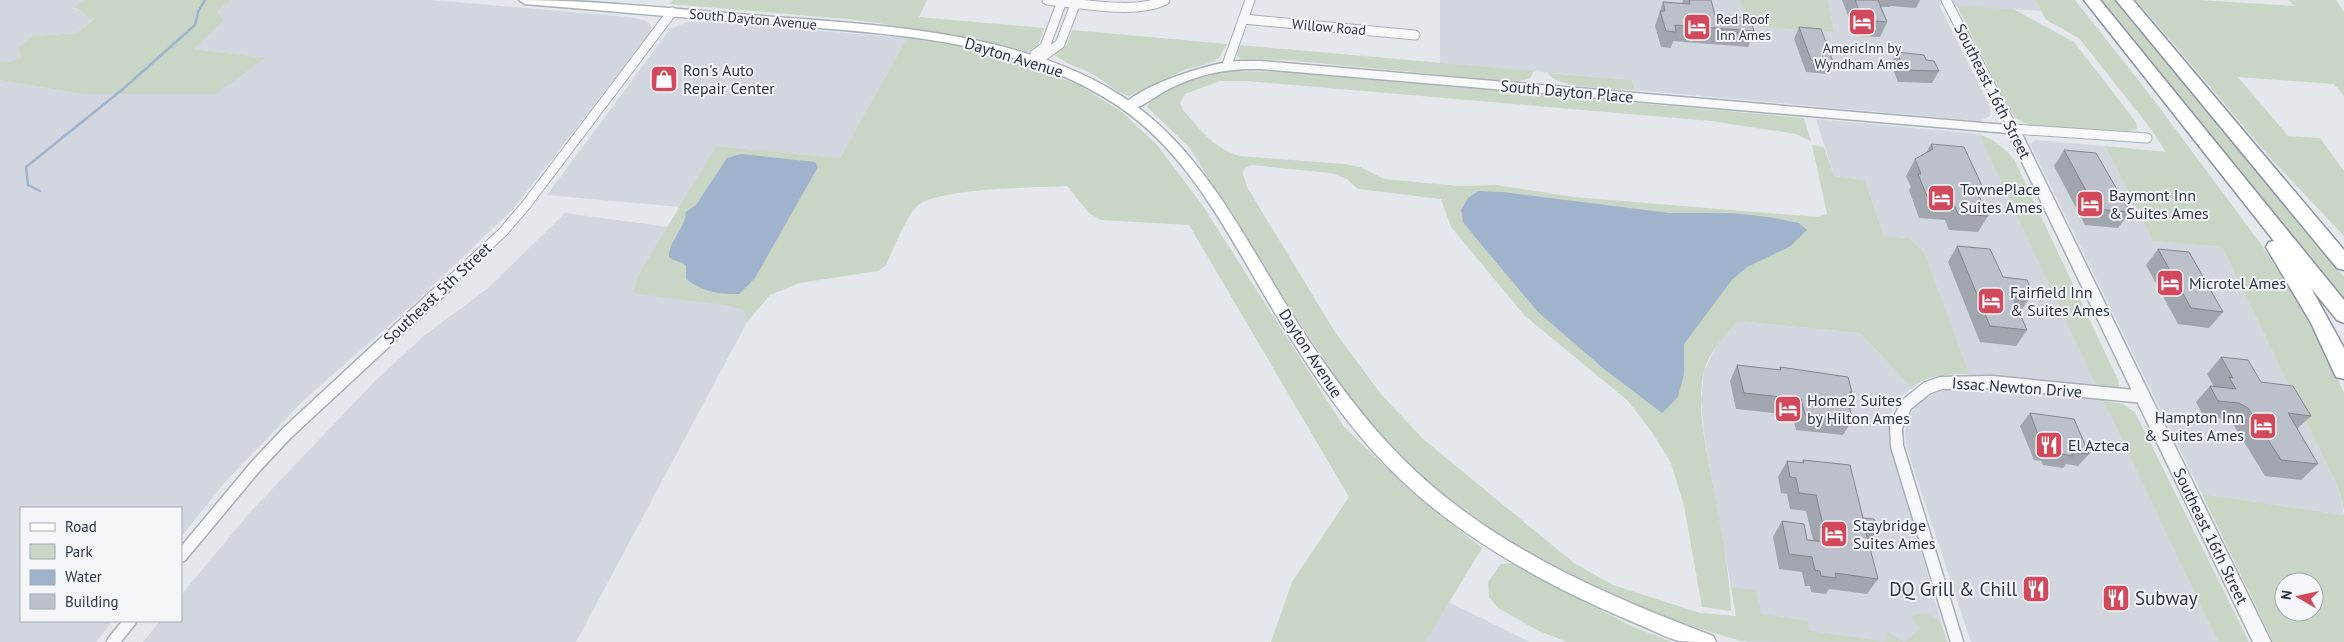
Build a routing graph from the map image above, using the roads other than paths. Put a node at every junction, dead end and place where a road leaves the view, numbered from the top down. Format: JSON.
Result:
{"nodes":[{"id":1,"x":525,"y":0,"type":"edge"},
{"id":2,"x":1047,"y":0,"type":"edge"},
{"id":3,"x":1250,"y":0,"type":"edge"},
{"id":4,"x":1946,"y":0,"type":"edge"},
{"id":5,"x":2092,"y":0,"type":"edge"},
{"id":6,"x":2124,"y":0,"type":"edge"},
{"id":7,"x":1069,"y":1,"type":"edge"},
{"id":8,"x":1163,"y":2,"type":"edge"},
{"id":9,"x":672,"y":12,"type":"junction"},
{"id":10,"x":1243,"y":19,"type":"junction"},
{"id":11,"x":1415,"y":35,"type":"dead end"},
{"id":12,"x":952,"y":38,"type":"joint"},
{"id":13,"x":1033,"y":60,"type":"junction"},
{"id":14,"x":1227,"y":65,"type":"junction"},
{"id":15,"x":1129,"y":106,"type":"junction"},
{"id":16,"x":2232,"y":128,"type":"junction"},
{"id":17,"x":2013,"y":129,"type":"junction"},
{"id":18,"x":2147,"y":138,"type":"dead end"},
{"id":19,"x":2263,"y":214,"type":"junction"},
{"id":20,"x":2344,"y":247,"type":"edge"},
{"id":21,"x":2344,"y":263,"type":"edge"},
{"id":22,"x":2344,"y":315,"type":"edge"},
{"id":23,"x":2344,"y":371,"type":"edge"},
{"id":24,"x":2144,"y":397,"type":"junction"},
{"id":25,"x":182,"y":555,"type":"edge"},
{"id":26,"x":129,"y":622,"type":"edge"},
{"id":27,"x":112,"y":642,"type":"edge"},
{"id":28,"x":1706,"y":642,"type":"edge"},
{"id":29,"x":1957,"y":642,"type":"edge"},
{"id":30,"x":2262,"y":642,"type":"edge"}],
"edges":[{"from":1,"to":9,"type":"main road","name":"South Dayton Avenue"},
{"from":2,"to":7,"type":"street"},
{"from":3,"to":10,"type":"street"},
{"from":4,"to":17,"type":"street","name":"Southeast 16th Street"},
{"from":5,"to":19,"type":"highway"},
{"from":6,"to":16,"type":"highway"},
{"from":7,"to":8,"type":"street"},
{"from":7,"to":13,"type":"street"},
{"from":7,"to":13,"type":"street"},
{"from":9,"to":12,"type":"main road","name":"South Dayton Avenue"},
{"from":9,"to":25,"type":"street","name":"Southeast 5th Street"},
{"from":10,"to":11,"type":"street","name":"Willow Road"},
{"from":10,"to":14,"type":"street"},
{"from":12,"to":13,"type":"main road","name":"Dayton Avenue"},
{"from":13,"to":15,"type":"main road","name":"Dayton Avenue"},
{"from":14,"to":15,"type":"street","name":"South Dayton Place"},
{"from":14,"to":17,"type":"street","name":"South Dayton Place"},
{"from":15,"to":28,"type":"main road","name":"Dayton Avenue"},
{"from":16,"to":20,"type":"highway"},
{"from":16,"to":21,"type":"highway"},
{"from":17,"to":18,"type":"street"},
{"from":17,"to":24,"type":"street","name":"Southeast 16th Street"},
{"from":19,"to":22,"type":"highway"},
{"from":19,"to":23,"type":"highway"},
{"from":24,"to":29,"type":"street","name":"Issac Newton Drive"},
{"from":24,"to":30,"type":"street","name":"Southeast 16th Street"},
{"from":26,"to":27,"type":"street"}]}
